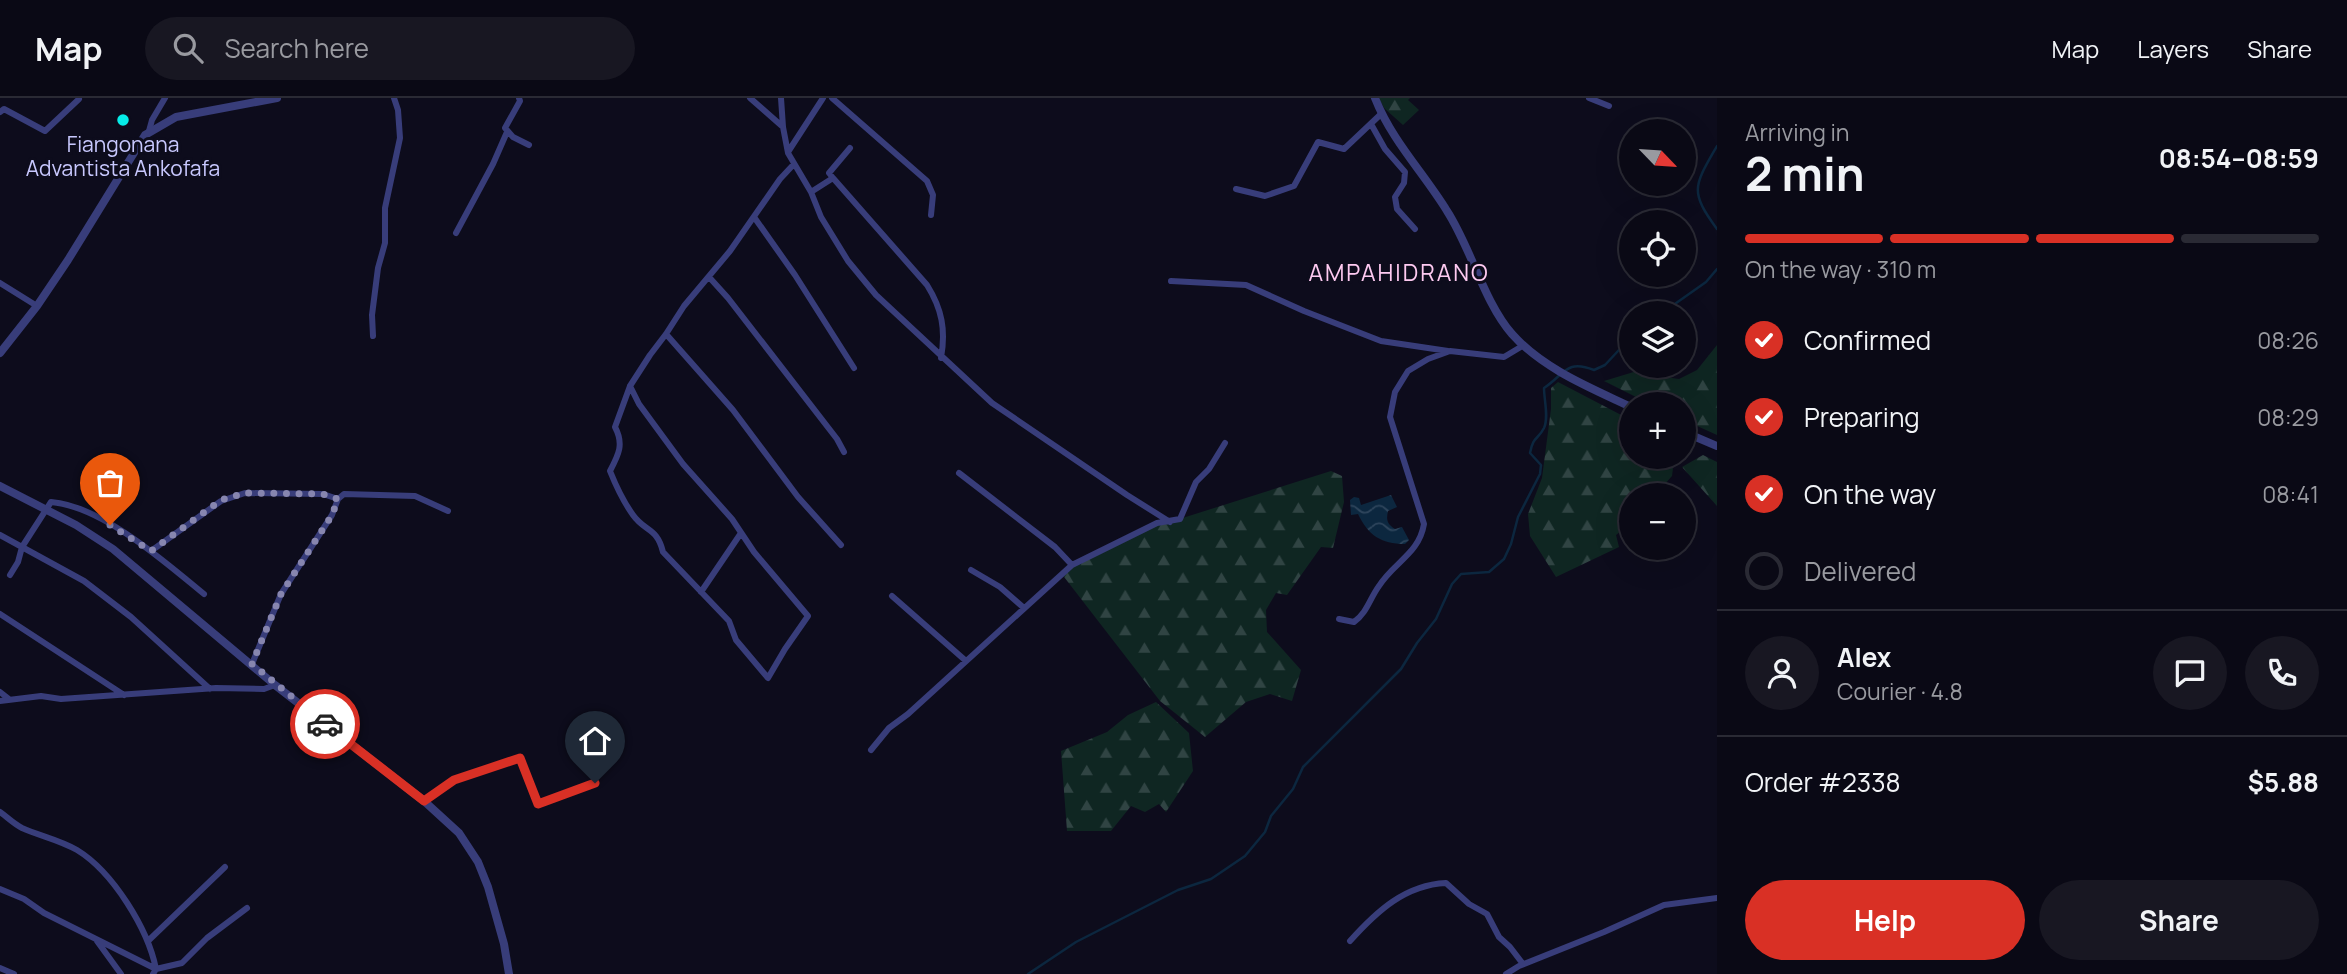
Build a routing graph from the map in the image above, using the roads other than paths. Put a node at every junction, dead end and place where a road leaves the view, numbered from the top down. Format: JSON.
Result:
{"nodes":[{"id":1,"x":165,"y":98,"type":"edge"},
{"id":2,"x":276,"y":98,"type":"edge"},
{"id":3,"x":394,"y":98,"type":"edge"},
{"id":4,"x":750,"y":98,"type":"edge"},
{"id":5,"x":781,"y":98,"type":"edge"},
{"id":6,"x":822,"y":98,"type":"edge"},
{"id":7,"x":832,"y":98,"type":"edge"},
{"id":8,"x":1375,"y":98,"type":"edge"},
{"id":9,"x":1589,"y":98,"type":"edge"},
{"id":10,"x":79,"y":99,"type":"edge"},
{"id":11,"x":521,"y":99,"type":"edge"},
{"id":12,"x":1609,"y":106,"type":"dead end"},
{"id":13,"x":0,"y":112,"type":"edge"},
{"id":14,"x":1381,"y":114,"type":"junction"},
{"id":15,"x":1371,"y":124,"type":"junction"},
{"id":16,"x":783,"y":127,"type":"junction"},
{"id":17,"x":149,"y":131,"type":"junction"},
{"id":18,"x":507,"y":132,"type":"junction"},
{"id":19,"x":529,"y":145,"type":"dead end"},
{"id":20,"x":850,"y":148,"type":"dead end"},
{"id":21,"x":788,"y":153,"type":"junction"},
{"id":22,"x":794,"y":164,"type":"junction"},
{"id":23,"x":833,"y":178,"type":"junction"},
{"id":24,"x":1236,"y":189,"type":"dead end"},
{"id":25,"x":811,"y":192,"type":"junction"},
{"id":26,"x":931,"y":215,"type":"dead end"},
{"id":27,"x":754,"y":217,"type":"junction"},
{"id":28,"x":1415,"y":229,"type":"dead end"},
{"id":29,"x":456,"y":233,"type":"dead end"},
{"id":30,"x":709,"y":277,"type":"junction"},
{"id":31,"x":1171,"y":281,"type":"dead end"},
{"id":32,"x":0,"y":283,"type":"edge"},
{"id":33,"x":37,"y":306,"type":"junction"},
{"id":34,"x":666,"y":334,"type":"junction"},
{"id":35,"x":373,"y":336,"type":"dead end"},
{"id":36,"x":1524,"y":345,"type":"junction"},
{"id":37,"x":1450,"y":351,"type":"junction"},
{"id":38,"x":0,"y":353,"type":"edge"},
{"id":39,"x":941,"y":358,"type":"junction"},
{"id":40,"x":854,"y":368,"type":"dead end"},
{"id":41,"x":629,"y":386,"type":"junction"},
{"id":42,"x":1619,"y":401,"type":"edge"},
{"id":43,"x":1696,"y":437,"type":"edge"},
{"id":44,"x":1225,"y":443,"type":"dead end"},
{"id":45,"x":1717,"y":446,"type":"edge"},
{"id":46,"x":844,"y":452,"type":"dead end"},
{"id":47,"x":959,"y":473,"type":"dead end"},
{"id":48,"x":0,"y":486,"type":"edge"},
{"id":49,"x":338,"y":499,"type":"junction"},
{"id":50,"x":46,"y":509,"type":"junction"},
{"id":51,"x":447,"y":511,"type":"dead end"},
{"id":52,"x":1170,"y":522,"type":"junction"},
{"id":53,"x":741,"y":533,"type":"junction"},
{"id":54,"x":0,"y":535,"type":"edge"},
{"id":55,"x":841,"y":545,"type":"dead end"},
{"id":56,"x":22,"y":547,"type":"junction"},
{"id":57,"x":151,"y":551,"type":"junction"},
{"id":58,"x":1072,"y":565,"type":"junction"},
{"id":59,"x":971,"y":569,"type":"dead end"},
{"id":60,"x":10,"y":575,"type":"dead end"},
{"id":61,"x":701,"y":592,"type":"junction"},
{"id":62,"x":204,"y":594,"type":"dead end"},
{"id":63,"x":892,"y":596,"type":"dead end"},
{"id":64,"x":1024,"y":608,"type":"junction"},
{"id":65,"x":0,"y":614,"type":"edge"},
{"id":66,"x":1339,"y":619,"type":"dead end"},
{"id":67,"x":966,"y":661,"type":"junction"},
{"id":68,"x":252,"y":664,"type":"junction"},
{"id":69,"x":275,"y":685,"type":"junction"},
{"id":70,"x":210,"y":689,"type":"junction"},
{"id":71,"x":0,"y":692,"type":"edge"},
{"id":72,"x":126,"y":696,"type":"junction"},
{"id":73,"x":9,"y":699,"type":"junction"},
{"id":74,"x":0,"y":701,"type":"edge"},
{"id":75,"x":871,"y":750,"type":"dead end"},
{"id":76,"x":595,"y":783,"type":"dead end"},
{"id":77,"x":424,"y":801,"type":"junction"},
{"id":78,"x":0,"y":812,"type":"edge"},
{"id":79,"x":225,"y":867,"type":"dead end"},
{"id":80,"x":0,"y":889,"type":"edge"},
{"id":81,"x":1717,"y":898,"type":"edge"},
{"id":82,"x":247,"y":908,"type":"dead end"},
{"id":83,"x":96,"y":939,"type":"junction"},
{"id":84,"x":1350,"y":941,"type":"dead end"},
{"id":85,"x":148,"y":942,"type":"junction"},
{"id":86,"x":1522,"y":964,"type":"junction"},
{"id":87,"x":0,"y":968,"type":"edge"},
{"id":88,"x":154,"y":972,"type":"edge"},
{"id":89,"x":14,"y":974,"type":"edge"},
{"id":90,"x":121,"y":974,"type":"edge"},
{"id":91,"x":509,"y":974,"type":"edge"},
{"id":92,"x":1506,"y":974,"type":"edge"}],
"edges":[{"from":1,"to":17,"type":"street"},
{"from":2,"to":17,"type":"street"},
{"from":3,"to":35,"type":"street"},
{"from":4,"to":16,"type":"street"},
{"from":5,"to":16,"type":"street"},
{"from":6,"to":21,"type":"street"},
{"from":7,"to":26,"type":"street"},
{"from":8,"to":14,"type":"street"},
{"from":9,"to":12,"type":"street"},
{"from":10,"to":13,"type":"street"},
{"from":11,"to":18,"type":"street"},
{"from":14,"to":15,"type":"street"},
{"from":14,"to":36,"type":"street"},
{"from":15,"to":24,"type":"street"},
{"from":15,"to":28,"type":"street"},
{"from":16,"to":21,"type":"street"},
{"from":17,"to":33,"type":"street"},
{"from":18,"to":19,"type":"street"},
{"from":18,"to":29,"type":"street"},
{"from":20,"to":23,"type":"street"},
{"from":21,"to":22,"type":"street"},
{"from":22,"to":25,"type":"street"},
{"from":22,"to":27,"type":"street"},
{"from":23,"to":25,"type":"street"},
{"from":23,"to":39,"type":"street"},
{"from":25,"to":39,"type":"street"},
{"from":27,"to":30,"type":"street"},
{"from":27,"to":40,"type":"street"},
{"from":30,"to":34,"type":"street"},
{"from":30,"to":46,"type":"street"},
{"from":31,"to":37,"type":"street"},
{"from":32,"to":33,"type":"street"},
{"from":33,"to":38,"type":"street"},
{"from":34,"to":41,"type":"street"},
{"from":34,"to":55,"type":"street"},
{"from":36,"to":37,"type":"street"},
{"from":36,"to":42,"type":"street"},
{"from":37,"to":66,"type":"street"},
{"from":39,"to":52,"type":"street"},
{"from":41,"to":53,"type":"street"},
{"from":41,"to":61,"type":"street"},
{"from":43,"to":45,"type":"street"},
{"from":44,"to":52,"type":"street"},
{"from":47,"to":58,"type":"street"},
{"from":48,"to":50,"type":"street"},
{"from":49,"to":51,"type":"street"},
{"from":49,"to":57,"type":"street"},
{"from":49,"to":68,"type":"street"},
{"from":50,"to":56,"type":"street"},
{"from":50,"to":57,"type":"street"},
{"from":50,"to":68,"type":"street"},
{"from":52,"to":58,"type":"street"},
{"from":53,"to":61,"type":"street"},
{"from":53,"to":61,"type":"street"},
{"from":54,"to":56,"type":"street"},
{"from":56,"to":60,"type":"street"},
{"from":56,"to":70,"type":"street"},
{"from":57,"to":62,"type":"street"},
{"from":58,"to":64,"type":"street"},
{"from":59,"to":64,"type":"street"},
{"from":63,"to":67,"type":"street"},
{"from":64,"to":67,"type":"street"},
{"from":65,"to":72,"type":"street"},
{"from":67,"to":75,"type":"street"},
{"from":68,"to":69,"type":"street"},
{"from":69,"to":70,"type":"street"},
{"from":69,"to":77,"type":"street"},
{"from":70,"to":72,"type":"street"},
{"from":71,"to":73,"type":"street"},
{"from":72,"to":73,"type":"street"},
{"from":73,"to":74,"type":"street"},
{"from":76,"to":77,"type":"street"},
{"from":77,"to":91,"type":"street"},
{"from":78,"to":85,"type":"street"},
{"from":79,"to":85,"type":"street"},
{"from":80,"to":83,"type":"street"},
{"from":81,"to":86,"type":"street"},
{"from":82,"to":88,"type":"street"},
{"from":83,"to":88,"type":"street"},
{"from":83,"to":90,"type":"street"},
{"from":84,"to":86,"type":"street"},
{"from":85,"to":88,"type":"street"},
{"from":86,"to":92,"type":"street"},
{"from":87,"to":89,"type":"street"}]}
